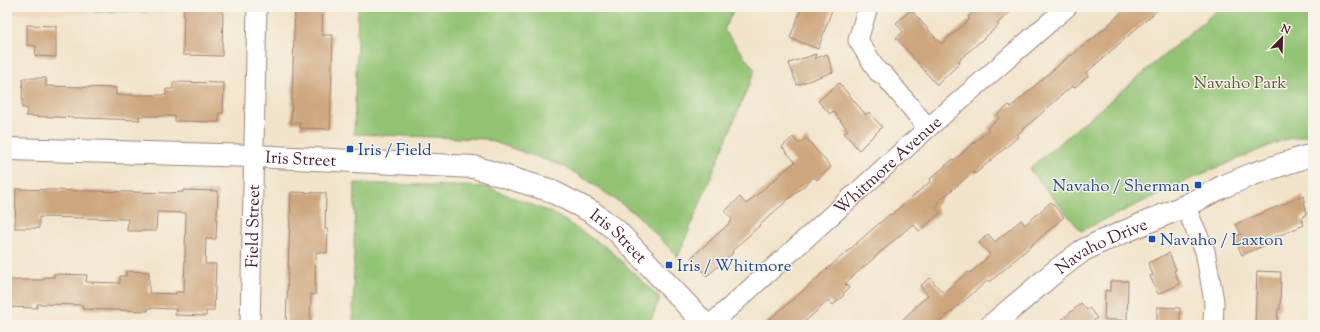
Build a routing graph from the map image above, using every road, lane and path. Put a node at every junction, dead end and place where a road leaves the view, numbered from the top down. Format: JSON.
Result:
{"nodes":[{"id":1,"x":257,"y":7,"type":"edge"},
{"id":2,"x":868,"y":7,"type":"edge"},
{"id":3,"x":1067,"y":7,"type":"edge"},
{"id":4,"x":928,"y":128,"type":"junction"},
{"id":5,"x":7,"y":149,"type":"edge"},
{"id":6,"x":254,"y":156,"type":"junction"},
{"id":7,"x":1313,"y":156,"type":"edge"},
{"id":8,"x":1185,"y":206,"type":"junction"},
{"id":9,"x":250,"y":325,"type":"edge"},
{"id":10,"x":706,"y":325,"type":"edge"},
{"id":11,"x":710,"y":325,"type":"edge"},
{"id":12,"x":992,"y":325,"type":"edge"},
{"id":13,"x":1214,"y":325,"type":"edge"}],
"edges":[{"from":1,"to":6,"type":"street","name":"Field Street"},
{"from":2,"to":4,"type":"street"},
{"from":3,"to":4,"type":"street","name":"Whitmore Avenue"},
{"from":4,"to":11,"type":"street","name":"Whitmore Avenue"},
{"from":5,"to":6,"type":"street","name":"Iris Street"},
{"from":6,"to":9,"type":"street","name":"Field Street"},
{"from":6,"to":10,"type":"street","name":"Iris Street"},
{"from":7,"to":8,"type":"street","name":"Navaho Drive"},
{"from":8,"to":12,"type":"street","name":"Navaho Drive"},
{"from":8,"to":13,"type":"street"}]}
